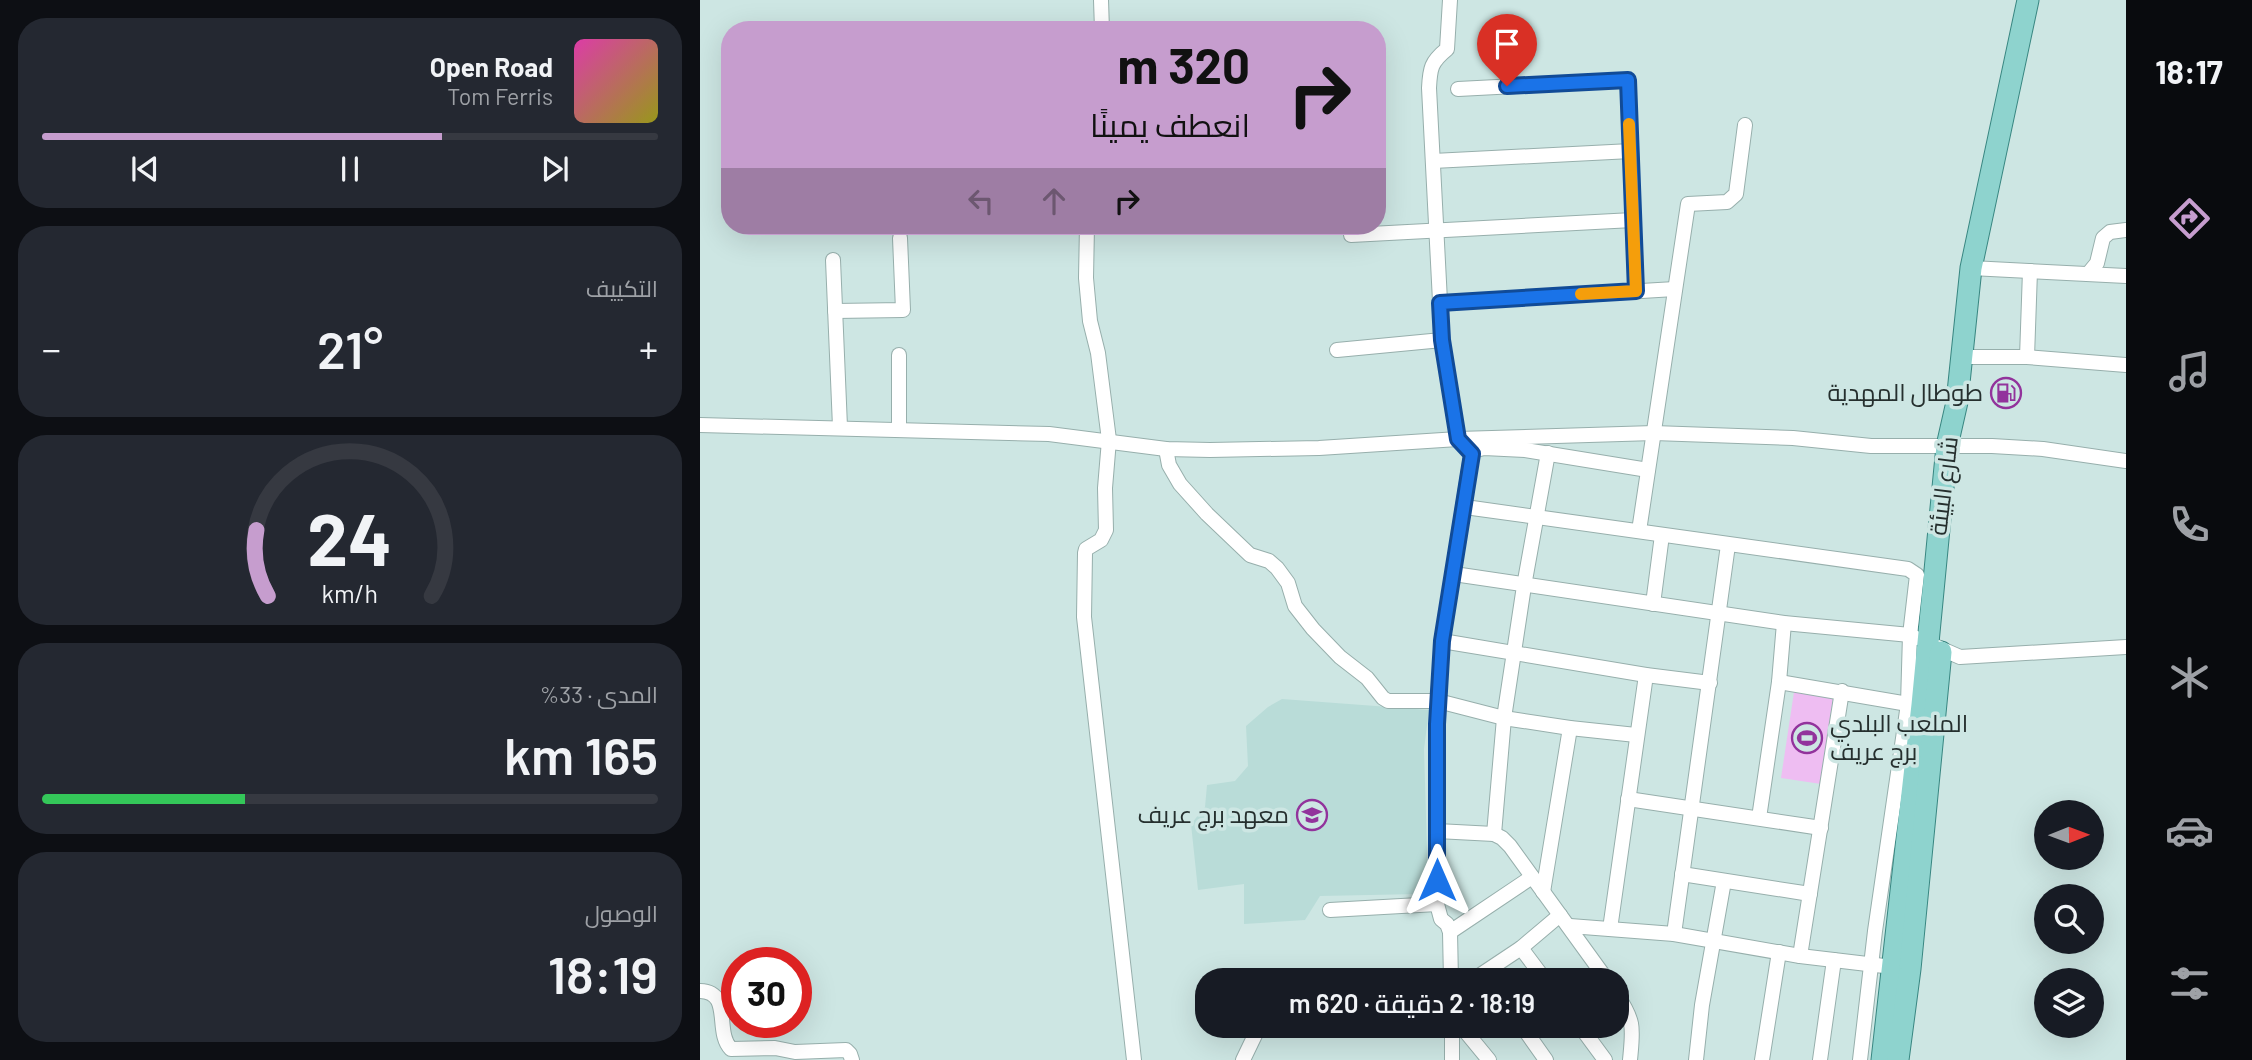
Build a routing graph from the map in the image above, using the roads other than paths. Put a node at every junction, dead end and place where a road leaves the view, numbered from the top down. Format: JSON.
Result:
{"nodes":[{"id":1,"x":1101,"y":0,"type":"edge"},
{"id":2,"x":1450,"y":0,"type":"edge"},
{"id":3,"x":2028,"y":0,"type":"edge"},
{"id":4,"x":1102,"y":21,"type":"edge"},
{"id":5,"x":1458,"y":89,"type":"dead end"},
{"id":6,"x":1745,"y":125,"type":"dead end"},
{"id":7,"x":1631,"y":152,"type":"junction"},
{"id":8,"x":1433,"y":160,"type":"junction"},
{"id":9,"x":1633,"y":220,"type":"junction"},
{"id":10,"x":1437,"y":229,"type":"junction"},
{"id":11,"x":2126,"y":230,"type":"edge"},
{"id":12,"x":1386,"y":233,"type":"edge"},
{"id":13,"x":1087,"y":235,"type":"edge"},
{"id":14,"x":900,"y":238,"type":"dead end"},
{"id":15,"x":833,"y":260,"type":"dead end"},
{"id":16,"x":1971,"y":268,"type":"junction"},
{"id":17,"x":2030,"y":271,"type":"junction"},
{"id":18,"x":2088,"y":274,"type":"junction"},
{"id":19,"x":2126,"y":276,"type":"edge"},
{"id":20,"x":1675,"y":289,"type":"junction"},
{"id":21,"x":1636,"y":291,"type":"junction"},
{"id":22,"x":1440,"y":303,"type":"junction"},
{"id":23,"x":835,"y":312,"type":"junction"},
{"id":24,"x":1442,"y":340,"type":"junction"},
{"id":25,"x":1337,"y":350,"type":"dead end"},
{"id":26,"x":900,"y":355,"type":"dead end"},
{"id":27,"x":1962,"y":357,"type":"junction"},
{"id":28,"x":2027,"y":357,"type":"junction"},
{"id":29,"x":2126,"y":365,"type":"edge"},
{"id":30,"x":700,"y":425,"type":"edge"},
{"id":31,"x":840,"y":427,"type":"junction"},
{"id":32,"x":899,"y":430,"type":"junction"},
{"id":33,"x":1654,"y":433,"type":"junction"},
{"id":34,"x":1458,"y":439,"type":"junction"},
{"id":35,"x":1109,"y":440,"type":"junction"},
{"id":36,"x":1954,"y":446,"type":"junction"},
{"id":37,"x":1166,"y":449,"type":"junction"},
{"id":38,"x":1548,"y":453,"type":"junction"},
{"id":39,"x":1472,"y":454,"type":"junction"},
{"id":40,"x":2126,"y":461,"type":"edge"},
{"id":41,"x":1648,"y":470,"type":"junction"},
{"id":42,"x":1465,"y":507,"type":"junction"},
{"id":43,"x":1537,"y":516,"type":"junction"},
{"id":44,"x":1639,"y":531,"type":"junction"},
{"id":45,"x":1662,"y":535,"type":"junction"},
{"id":46,"x":1728,"y":545,"type":"junction"},
{"id":47,"x":1454,"y":575,"type":"junction"},
{"id":48,"x":1524,"y":586,"type":"junction"},
{"id":49,"x":1653,"y":604,"type":"junction"},
{"id":50,"x":1718,"y":613,"type":"junction"},
{"id":51,"x":1784,"y":623,"type":"junction"},
{"id":52,"x":1442,"y":641,"type":"junction"},
{"id":53,"x":1926,"y":642,"type":"junction"},
{"id":54,"x":2126,"y":647,"type":"edge"},
{"id":55,"x":1514,"y":654,"type":"junction"},
{"id":56,"x":1646,"y":675,"type":"junction"},
{"id":57,"x":1779,"y":682,"type":"junction"},
{"id":58,"x":1710,"y":683,"type":"junction"},
{"id":59,"x":1842,"y":691,"type":"junction"},
{"id":60,"x":1438,"y":701,"type":"junction"},
{"id":61,"x":1908,"y":704,"type":"junction"},
{"id":62,"x":1504,"y":718,"type":"junction"},
{"id":63,"x":1570,"y":728,"type":"junction"},
{"id":64,"x":1636,"y":735,"type":"junction"},
{"id":65,"x":1628,"y":799,"type":"junction"},
{"id":66,"x":1690,"y":808,"type":"junction"},
{"id":67,"x":1759,"y":818,"type":"junction"},
{"id":68,"x":1821,"y":828,"type":"junction"},
{"id":69,"x":1437,"y":831,"type":"junction"},
{"id":70,"x":1494,"y":834,"type":"junction"},
{"id":71,"x":1682,"y":874,"type":"junction"},
{"id":72,"x":1532,"y":877,"type":"junction"},
{"id":73,"x":1724,"y":881,"type":"junction"},
{"id":74,"x":1544,"y":892,"type":"junction"},
{"id":75,"x":1810,"y":894,"type":"junction"},
{"id":76,"x":1437,"y":904,"type":"junction"},
{"id":77,"x":1330,"y":910,"type":"dead end"},
{"id":78,"x":1565,"y":920,"type":"junction"},
{"id":79,"x":1609,"y":929,"type":"junction"},
{"id":80,"x":1450,"y":932,"type":"junction"},
{"id":81,"x":1674,"y":934,"type":"junction"},
{"id":82,"x":1714,"y":942,"type":"junction"},
{"id":83,"x":1521,"y":948,"type":"junction"},
{"id":84,"x":1779,"y":952,"type":"junction"},
{"id":85,"x":1800,"y":956,"type":"junction"},
{"id":86,"x":1834,"y":960,"type":"junction"},
{"id":87,"x":1892,"y":967,"type":"junction"},
{"id":88,"x":1451,"y":968,"type":"edge"},
{"id":89,"x":1496,"y":968,"type":"edge"},
{"id":90,"x":1536,"y":968,"type":"edge"},
{"id":91,"x":1599,"y":968,"type":"edge"},
{"id":92,"x":700,"y":991,"type":"edge"},
{"id":93,"x":1629,"y":1015,"type":"edge"},
{"id":94,"x":1253,"y":1038,"type":"edge"},
{"id":95,"x":1452,"y":1038,"type":"edge"},
{"id":96,"x":1471,"y":1038,"type":"edge"},
{"id":97,"x":1530,"y":1038,"type":"edge"},
{"id":98,"x":1589,"y":1038,"type":"edge"},
{"id":99,"x":852,"y":1060,"type":"edge"},
{"id":100,"x":1134,"y":1060,"type":"edge"},
{"id":101,"x":1243,"y":1060,"type":"edge"},
{"id":102,"x":1452,"y":1060,"type":"edge"},
{"id":103,"x":1489,"y":1060,"type":"edge"},
{"id":104,"x":1546,"y":1060,"type":"edge"},
{"id":105,"x":1605,"y":1060,"type":"edge"},
{"id":106,"x":1630,"y":1060,"type":"edge"},
{"id":107,"x":1696,"y":1060,"type":"edge"},
{"id":108,"x":1762,"y":1060,"type":"edge"},
{"id":109,"x":1820,"y":1060,"type":"edge"},
{"id":110,"x":1860,"y":1060,"type":"edge"},
{"id":111,"x":1882,"y":1060,"type":"edge"},
{"id":112,"x":1898,"y":1060,"type":"edge"}],
"edges":[{"from":1,"to":4,"type":"street"},
{"from":2,"to":8,"type":"street"},
{"from":3,"to":16,"type":"main road","name":"شارع البيئة"},
{"from":5,"to":7,"type":"street"},
{"from":6,"to":20,"type":"street"},
{"from":7,"to":8,"type":"street"},
{"from":7,"to":9,"type":"street"},
{"from":8,"to":10,"type":"street"},
{"from":9,"to":10,"type":"street"},
{"from":9,"to":21,"type":"street"},
{"from":10,"to":12,"type":"street"},
{"from":10,"to":22,"type":"street"},
{"from":11,"to":18,"type":"street"},
{"from":13,"to":35,"type":"street"},
{"from":14,"to":23,"type":"street"},
{"from":15,"to":23,"type":"street"},
{"from":16,"to":17,"type":"street"},
{"from":16,"to":27,"type":"main road","name":"شارع البيئة"},
{"from":17,"to":18,"type":"street"},
{"from":17,"to":28,"type":"street"},
{"from":18,"to":19,"type":"street"},
{"from":20,"to":21,"type":"street"},
{"from":20,"to":33,"type":"street"},
{"from":21,"to":22,"type":"street"},
{"from":22,"to":24,"type":"street"},
{"from":23,"to":31,"type":"street"},
{"from":24,"to":25,"type":"street"},
{"from":24,"to":34,"type":"street"},
{"from":26,"to":32,"type":"street"},
{"from":27,"to":28,"type":"street"},
{"from":27,"to":36,"type":"main road","name":"شارع البيئة"},
{"from":28,"to":29,"type":"street"},
{"from":30,"to":31,"type":"street"},
{"from":31,"to":32,"type":"street"},
{"from":32,"to":35,"type":"street"},
{"from":33,"to":34,"type":"street"},
{"from":33,"to":36,"type":"street"},
{"from":33,"to":41,"type":"street"},
{"from":34,"to":37,"type":"street"},
{"from":34,"to":39,"type":"street"},
{"from":35,"to":37,"type":"street"},
{"from":35,"to":100,"type":"street"},
{"from":36,"to":40,"type":"street"},
{"from":36,"to":53,"type":"main road","name":"شارع البيئة"},
{"from":37,"to":60,"type":"street"},
{"from":38,"to":39,"type":"street"},
{"from":38,"to":41,"type":"street"},
{"from":38,"to":43,"type":"street"},
{"from":39,"to":42,"type":"street"},
{"from":41,"to":44,"type":"street"},
{"from":42,"to":43,"type":"street"},
{"from":42,"to":47,"type":"street"},
{"from":43,"to":44,"type":"street"},
{"from":43,"to":48,"type":"street"},
{"from":44,"to":45,"type":"street"},
{"from":45,"to":46,"type":"street"},
{"from":45,"to":49,"type":"street"},
{"from":46,"to":50,"type":"street"},
{"from":46,"to":53,"type":"street"},
{"from":47,"to":48,"type":"street"},
{"from":47,"to":52,"type":"street"},
{"from":48,"to":49,"type":"street"},
{"from":48,"to":55,"type":"street"},
{"from":49,"to":50,"type":"street"},
{"from":50,"to":51,"type":"street"},
{"from":50,"to":58,"type":"street"},
{"from":51,"to":53,"type":"street"},
{"from":51,"to":57,"type":"street"},
{"from":52,"to":55,"type":"street"},
{"from":52,"to":60,"type":"street"},
{"from":53,"to":54,"type":"street"},
{"from":53,"to":61,"type":"street"},
{"from":53,"to":87,"type":"main road","name":"شارع البيئة"},
{"from":55,"to":56,"type":"street"},
{"from":55,"to":62,"type":"street"},
{"from":56,"to":58,"type":"street"},
{"from":56,"to":64,"type":"street"},
{"from":57,"to":59,"type":"street"},
{"from":57,"to":67,"type":"street"},
{"from":58,"to":66,"type":"street"},
{"from":59,"to":61,"type":"street"},
{"from":59,"to":68,"type":"street"},
{"from":60,"to":62,"type":"street"},
{"from":60,"to":69,"type":"street"},
{"from":61,"to":87,"type":"street"},
{"from":62,"to":63,"type":"street"},
{"from":62,"to":70,"type":"street"},
{"from":63,"to":64,"type":"street"},
{"from":63,"to":74,"type":"street"},
{"from":64,"to":65,"type":"street"},
{"from":65,"to":66,"type":"street"},
{"from":65,"to":79,"type":"street"},
{"from":66,"to":67,"type":"street"},
{"from":66,"to":71,"type":"street"},
{"from":67,"to":68,"type":"street"},
{"from":68,"to":75,"type":"street"},
{"from":69,"to":70,"type":"street"},
{"from":69,"to":76,"type":"street"},
{"from":70,"to":72,"type":"street"},
{"from":71,"to":73,"type":"street"},
{"from":71,"to":81,"type":"street"},
{"from":72,"to":74,"type":"street"},
{"from":72,"to":80,"type":"street"},
{"from":73,"to":75,"type":"street"},
{"from":73,"to":82,"type":"street"},
{"from":74,"to":78,"type":"street"},
{"from":75,"to":85,"type":"street"},
{"from":76,"to":77,"type":"street"},
{"from":76,"to":80,"type":"street"},
{"from":78,"to":79,"type":"street"},
{"from":78,"to":83,"type":"street"},
{"from":78,"to":91,"type":"street"},
{"from":79,"to":81,"type":"street"},
{"from":80,"to":88,"type":"street"},
{"from":81,"to":82,"type":"street"},
{"from":82,"to":84,"type":"street"},
{"from":82,"to":107,"type":"street"},
{"from":83,"to":89,"type":"street"},
{"from":83,"to":90,"type":"street"},
{"from":84,"to":85,"type":"street"},
{"from":84,"to":108,"type":"street"},
{"from":85,"to":86,"type":"street"},
{"from":86,"to":87,"type":"street"},
{"from":86,"to":109,"type":"street"},
{"from":87,"to":110,"type":"street"},
{"from":87,"to":111,"type":"main road","name":"شارع البيئة"},
{"from":87,"to":112,"type":"main road","name":"شارع البيئة"},
{"from":92,"to":99,"type":"street"},
{"from":93,"to":106,"type":"street"},
{"from":94,"to":101,"type":"street"},
{"from":95,"to":102,"type":"street"},
{"from":96,"to":103,"type":"street"},
{"from":97,"to":104,"type":"street"},
{"from":98,"to":105,"type":"street"}]}
